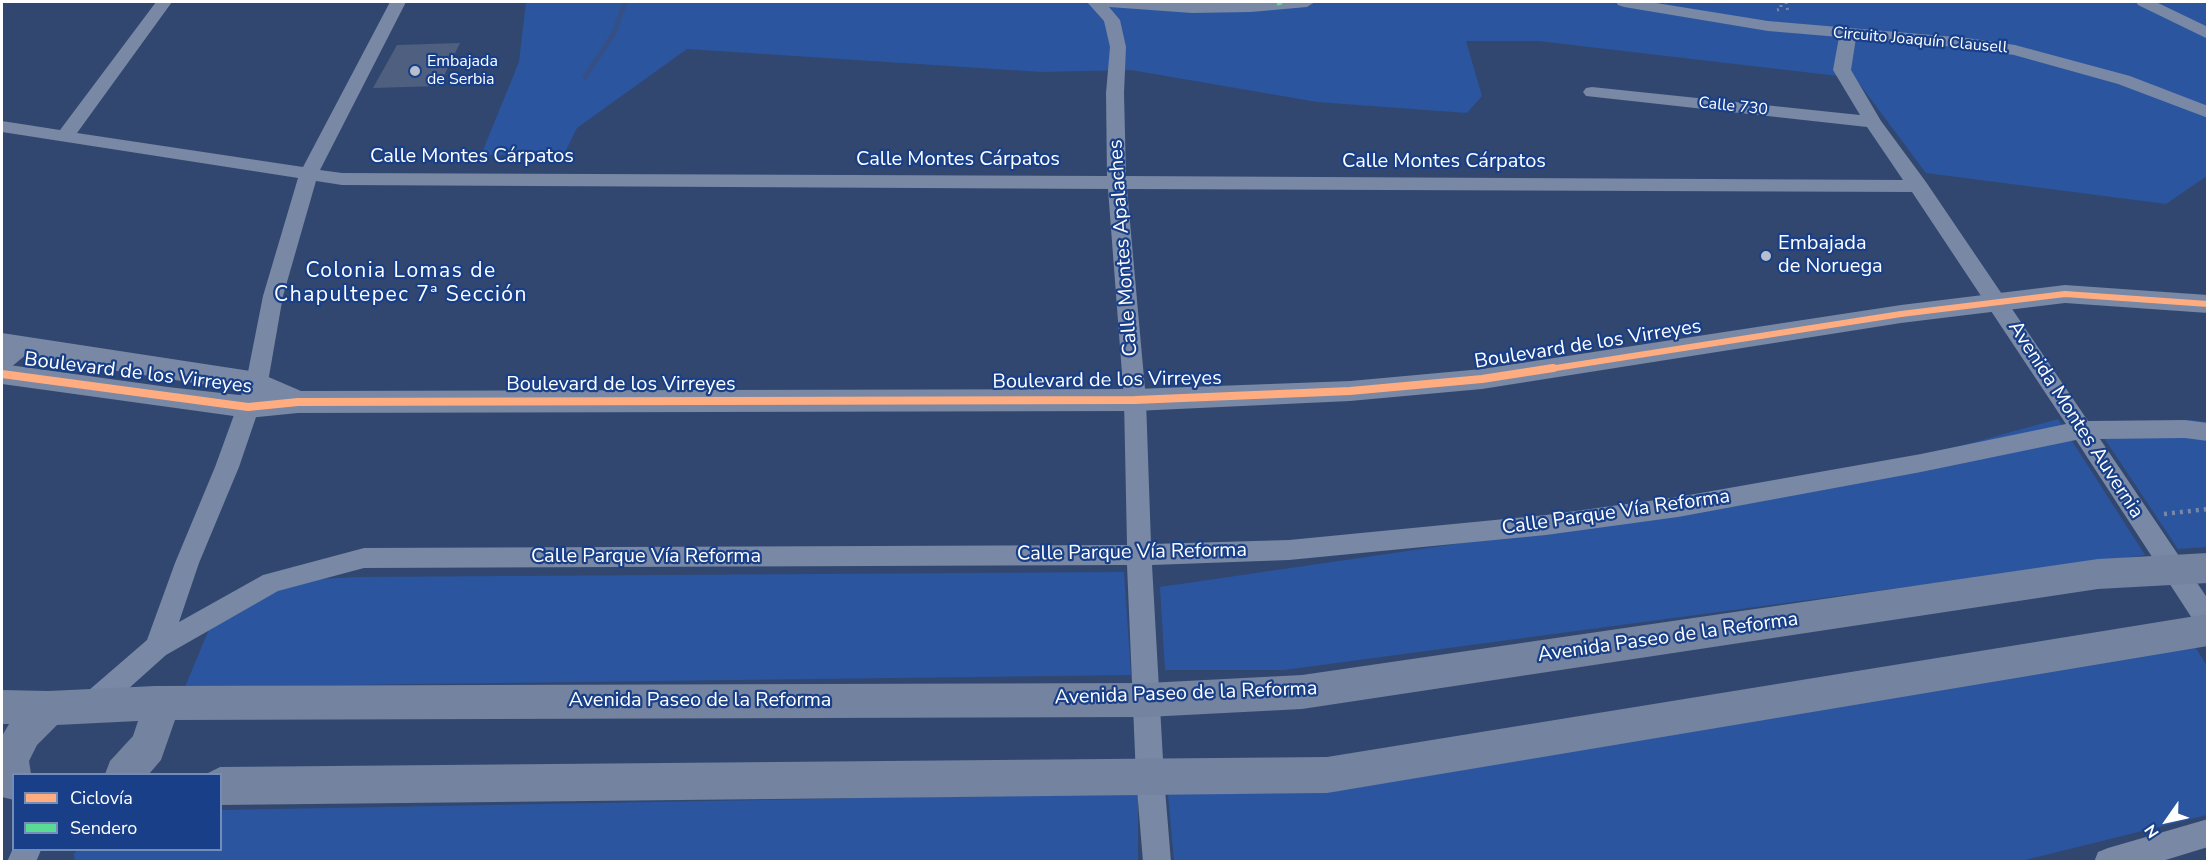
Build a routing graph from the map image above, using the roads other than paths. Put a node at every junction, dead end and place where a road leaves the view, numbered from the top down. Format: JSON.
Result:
{"nodes":[{"id":1,"x":164,"y":2,"type":"edge"},
{"id":2,"x":398,"y":2,"type":"edge"},
{"id":3,"x":1095,"y":2,"type":"edge"},
{"id":4,"x":1106,"y":2,"type":"edge"},
{"id":5,"x":1307,"y":2,"type":"edge"},
{"id":6,"x":1624,"y":2,"type":"edge"},
{"id":7,"x":2144,"y":2,"type":"edge"},
{"id":8,"x":2208,"y":34,"type":"edge"},
{"id":9,"x":1848,"y":35,"type":"junction"},
{"id":10,"x":1592,"y":93,"type":"dead end"},
{"id":11,"x":2208,"y":113,"type":"edge"},
{"id":12,"x":1873,"y":122,"type":"junction"},
{"id":13,"x":2,"y":127,"type":"edge"},
{"id":14,"x":65,"y":136,"type":"junction"},
{"id":15,"x":309,"y":173,"type":"junction"},
{"id":16,"x":1117,"y":183,"type":"junction"},
{"id":17,"x":1919,"y":186,"type":"junction"},
{"id":18,"x":1997,"y":301,"type":"junction"},
{"id":19,"x":2208,"y":304,"type":"edge"},
{"id":20,"x":8,"y":351,"type":"edge"},
{"id":21,"x":2,"y":374,"type":"edge"},
{"id":22,"x":252,"y":394,"type":"junction"},
{"id":23,"x":1135,"y":399,"type":"junction"},
{"id":24,"x":2082,"y":430,"type":"junction"},
{"id":25,"x":2208,"y":432,"type":"edge"},
{"id":26,"x":1139,"y":555,"type":"junction"},
{"id":27,"x":2190,"y":569,"type":"edge"},
{"id":28,"x":2208,"y":621,"type":"edge"},
{"id":29,"x":2208,"y":630,"type":"edge"},
{"id":30,"x":157,"y":647,"type":"junction"},
{"id":31,"x":1147,"y":700,"type":"junction"},
{"id":32,"x":155,"y":703,"type":"junction"},
{"id":33,"x":90,"y":706,"type":"junction"},
{"id":34,"x":2,"y":707,"type":"edge"},
{"id":35,"x":48,"y":708,"type":"junction"},
{"id":36,"x":125,"y":773,"type":"edge"},
{"id":37,"x":1150,"y":777,"type":"junction"},
{"id":38,"x":8,"y":781,"type":"edge"},
{"id":39,"x":222,"y":786,"type":"edge"},
{"id":40,"x":2208,"y":833,"type":"edge"},
{"id":41,"x":1157,"y":861,"type":"edge"},
{"id":42,"x":2108,"y":861,"type":"edge"}],
"edges":[{"from":1,"to":14,"type":"street"},
{"from":2,"to":15,"type":"street"},
{"from":3,"to":16,"type":"street","name":"Calle Montes Apalaches"},
{"from":4,"to":5,"type":"street"},
{"from":6,"to":9,"type":"street","name":"Circuito Joaquín Clausell"},
{"from":7,"to":8,"type":"street"},
{"from":9,"to":11,"type":"street","name":"Circuito Joaquín Clausell"},
{"from":9,"to":12,"type":"street","name":"Avenida Montes Auvernia"},
{"from":10,"to":12,"type":"street","name":"Calle 730"},
{"from":12,"to":17,"type":"street","name":"Avenida Montes Auvernia"},
{"from":13,"to":14,"type":"street","name":"Calle Montes Cárpatos"},
{"from":14,"to":15,"type":"street","name":"Calle Montes Cárpatos"},
{"from":15,"to":16,"type":"street","name":"Calle Montes Cárpatos"},
{"from":15,"to":22,"type":"street"},
{"from":16,"to":17,"type":"street","name":"Calle Montes Cárpatos"},
{"from":16,"to":23,"type":"street","name":"Calle Montes Apalaches"},
{"from":17,"to":18,"type":"street","name":"Avenida Montes Auvernia"},
{"from":18,"to":19,"type":"street","name":"Boulevard de los Virreyes"},
{"from":18,"to":23,"type":"street","name":"Boulevard de los Virreyes"},
{"from":18,"to":24,"type":"street","name":"Avenida Montes Auvernia"},
{"from":20,"to":22,"type":"street","name":"Boulevard de los Virreyes"},
{"from":21,"to":22,"type":"street","name":"Boulevard de los Virreyes"},
{"from":22,"to":23,"type":"street","name":"Boulevard de los Virreyes"},
{"from":22,"to":30,"type":"street"},
{"from":23,"to":26,"type":"street","name":"Calle Montes Apalaches"},
{"from":24,"to":25,"type":"street","name":"Calle Parque Vía Reforma"},
{"from":24,"to":26,"type":"street","name":"Calle Parque Vía Reforma"},
{"from":24,"to":27,"type":"street","name":"Avenida Montes Auvernia"},
{"from":26,"to":30,"type":"street","name":"Calle Parque Vía Reforma"},
{"from":26,"to":31,"type":"street","name":"Calle Montes Apalaches"},
{"from":27,"to":28,"type":"street","name":"Avenida Montes Auvernia"},
{"from":27,"to":31,"type":"main road","name":"Avenida Paseo de la Reforma"},
{"from":29,"to":37,"type":"main road"},
{"from":30,"to":33,"type":"street","name":"Calle Parque Vía Reforma"},
{"from":31,"to":32,"type":"main road","name":"Avenida Paseo de la Reforma"},
{"from":31,"to":37,"type":"street","name":"Calle Montes Apalaches"},
{"from":32,"to":33,"type":"main road","name":"Avenida Paseo de la Reforma"},
{"from":32,"to":36,"type":"main road"},
{"from":33,"to":35,"type":"main road","name":"Avenida Paseo de la Reforma"},
{"from":34,"to":35,"type":"main road"},
{"from":35,"to":38,"type":"main road"},
{"from":37,"to":39,"type":"main road"},
{"from":37,"to":41,"type":"street","name":"Calle Montes Apalaches"},
{"from":40,"to":42,"type":"street"}]}
